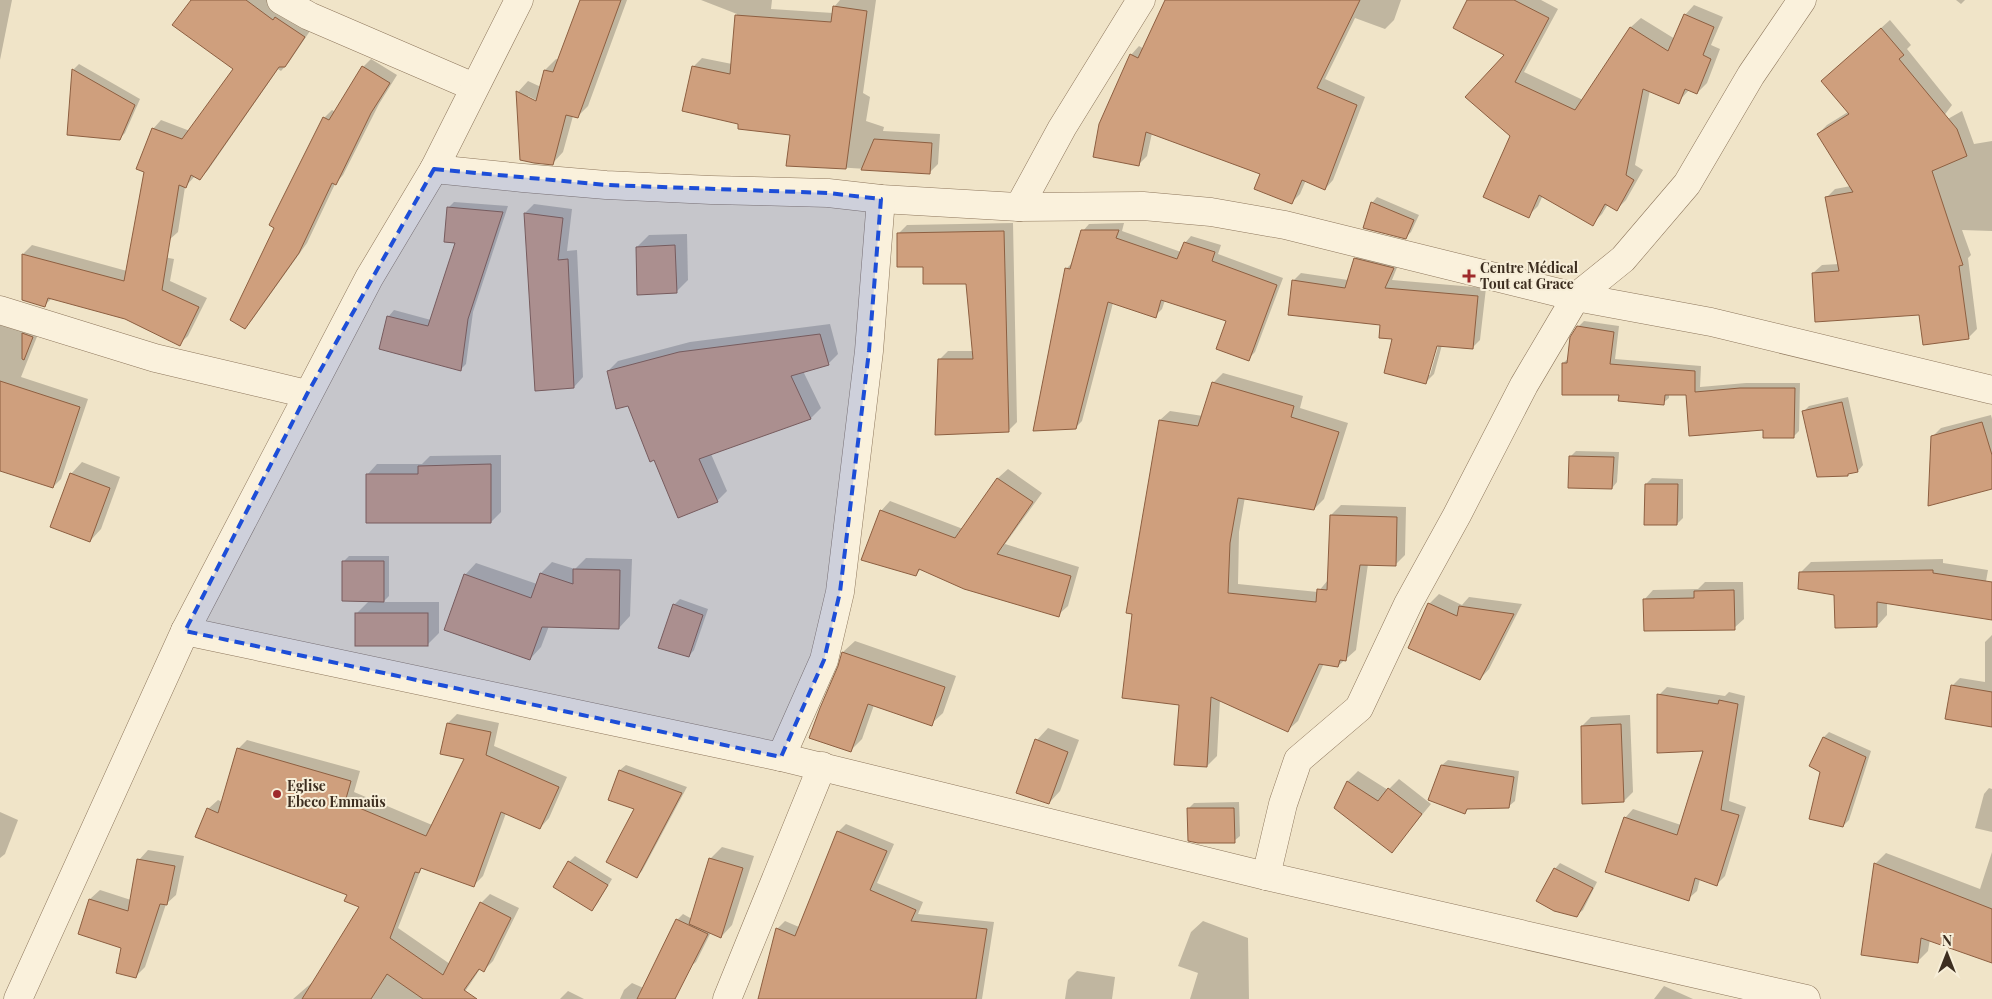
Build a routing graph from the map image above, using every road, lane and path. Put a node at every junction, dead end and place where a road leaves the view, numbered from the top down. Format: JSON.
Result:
{"nodes":[{"id":1,"x":281,"y":0,"type":"edge"},
{"id":2,"x":520,"y":0,"type":"edge"},
{"id":3,"x":1141,"y":0,"type":"edge"},
{"id":4,"x":1802,"y":0,"type":"edge"},
{"id":5,"x":474,"y":87,"type":"junction"},
{"id":6,"x":434,"y":169,"type":"junction"},
{"id":7,"x":881,"y":199,"type":"junction"},
{"id":8,"x":1019,"y":207,"type":"junction"},
{"id":9,"x":1576,"y":297,"type":"junction"},
{"id":10,"x":0,"y":310,"type":"edge"},
{"id":11,"x":1992,"y":390,"type":"edge"},
{"id":12,"x":307,"y":394,"type":"junction"},
{"id":13,"x":185,"y":631,"type":"junction"},
{"id":14,"x":781,"y":757,"type":"junction"},
{"id":15,"x":822,"y":766,"type":"junction"},
{"id":16,"x":1266,"y":876,"type":"junction"},
{"id":17,"x":18,"y":999,"type":"edge"},
{"id":18,"x":727,"y":999,"type":"edge"},
{"id":19,"x":1806,"y":999,"type":"edge"}],
"edges":[{"from":1,"to":5,"type":"street"},
{"from":2,"to":5,"type":"street"},
{"from":3,"to":8,"type":"street"},
{"from":4,"to":9,"type":"street"},
{"from":5,"to":6,"type":"street"},
{"from":6,"to":7,"type":"street"},
{"from":6,"to":12,"type":"street"},
{"from":7,"to":8,"type":"street"},
{"from":7,"to":14,"type":"street"},
{"from":8,"to":9,"type":"street"},
{"from":9,"to":11,"type":"street"},
{"from":9,"to":16,"type":"street"},
{"from":10,"to":12,"type":"street"},
{"from":12,"to":13,"type":"street"},
{"from":13,"to":14,"type":"street"},
{"from":13,"to":17,"type":"street"},
{"from":14,"to":15,"type":"street"},
{"from":15,"to":16,"type":"street"},
{"from":15,"to":18,"type":"street"},
{"from":16,"to":19,"type":"street"}]}
